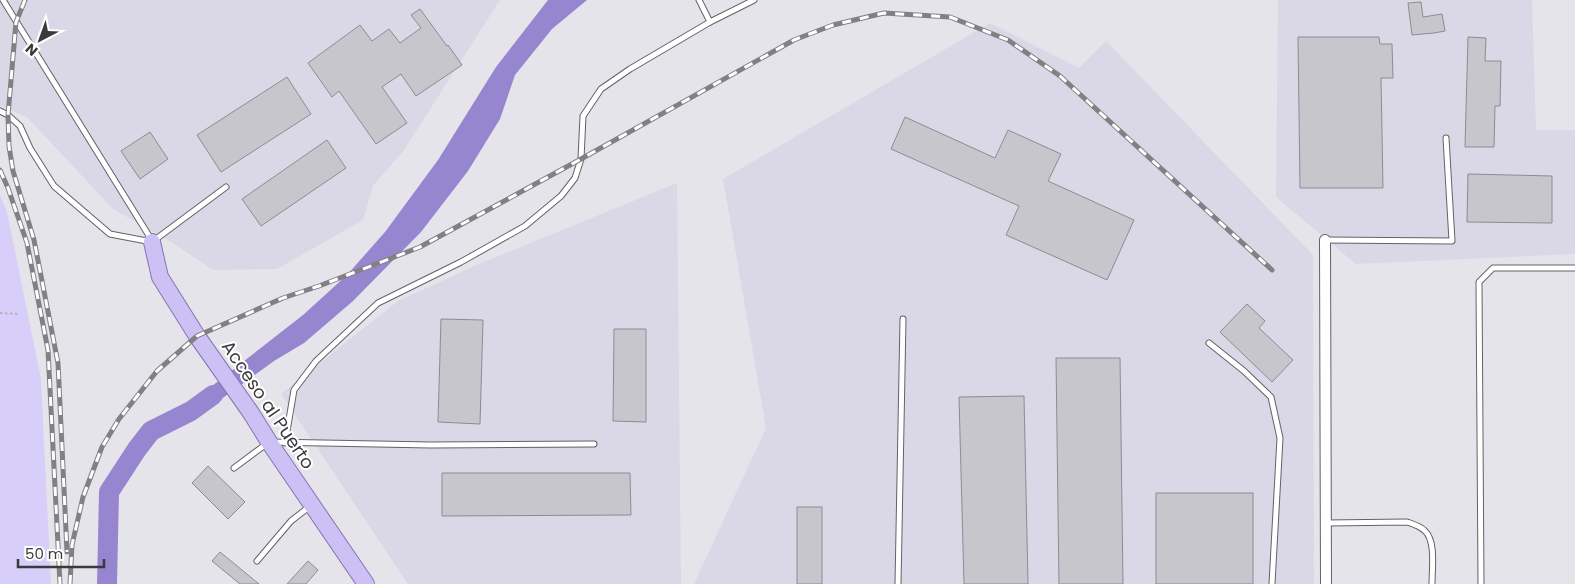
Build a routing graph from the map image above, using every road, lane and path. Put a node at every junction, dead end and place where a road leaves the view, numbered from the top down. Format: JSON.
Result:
{"nodes":[{"id":1,"x":3,"y":0,"type":"edge"},
{"id":2,"x":699,"y":0,"type":"edge"},
{"id":3,"x":754,"y":0,"type":"edge"},
{"id":4,"x":710,"y":22,"type":"junction"},
{"id":5,"x":0,"y":111,"type":"edge"},
{"id":6,"x":1446,"y":138,"type":"dead end"},
{"id":7,"x":226,"y":187,"type":"dead end"},
{"id":8,"x":1326,"y":240,"type":"joint"},
{"id":9,"x":152,"y":242,"type":"junction"},
{"id":10,"x":1575,"y":268,"type":"edge"},
{"id":11,"x":0,"y":313,"type":"edge"},
{"id":12,"x":20,"y":314,"type":"dead end"},
{"id":13,"x":903,"y":319,"type":"dead end"},
{"id":14,"x":1209,"y":342,"type":"dead end"},
{"id":15,"x":277,"y":443,"type":"junction"},
{"id":16,"x":594,"y":444,"type":"dead end"},
{"id":17,"x":234,"y":468,"type":"dead end"},
{"id":18,"x":312,"y":505,"type":"junction"},
{"id":19,"x":1326,"y":523,"type":"junction"},
{"id":20,"x":257,"y":561,"type":"dead end"},
{"id":21,"x":366,"y":584,"type":"edge"},
{"id":22,"x":898,"y":584,"type":"edge"},
{"id":23,"x":1272,"y":584,"type":"edge"},
{"id":24,"x":1326,"y":584,"type":"edge"},
{"id":25,"x":1432,"y":584,"type":"edge"},
{"id":26,"x":1481,"y":584,"type":"edge"}],
"edges":[{"from":1,"to":9,"type":"lane"},
{"from":2,"to":4,"type":"lane"},
{"from":3,"to":4,"type":"lane"},
{"from":4,"to":15,"type":"lane"},
{"from":5,"to":9,"type":"lane"},
{"from":6,"to":8,"type":"lane"},
{"from":7,"to":9,"type":"lane"},
{"from":8,"to":19,"type":"street"},
{"from":9,"to":15,"type":"main road","name":"Acceso al Puerto"},
{"from":10,"to":26,"type":"lane"},
{"from":11,"to":12,"type":"path"},
{"from":13,"to":22,"type":"lane"},
{"from":14,"to":23,"type":"lane"},
{"from":15,"to":16,"type":"lane"},
{"from":15,"to":17,"type":"lane"},
{"from":15,"to":18,"type":"main road","name":"Acceso al Puerto"},
{"from":18,"to":20,"type":"lane"},
{"from":18,"to":21,"type":"main road","name":"Acceso al Puerto"},
{"from":19,"to":24,"type":"street"},
{"from":19,"to":25,"type":"lane"}]}
